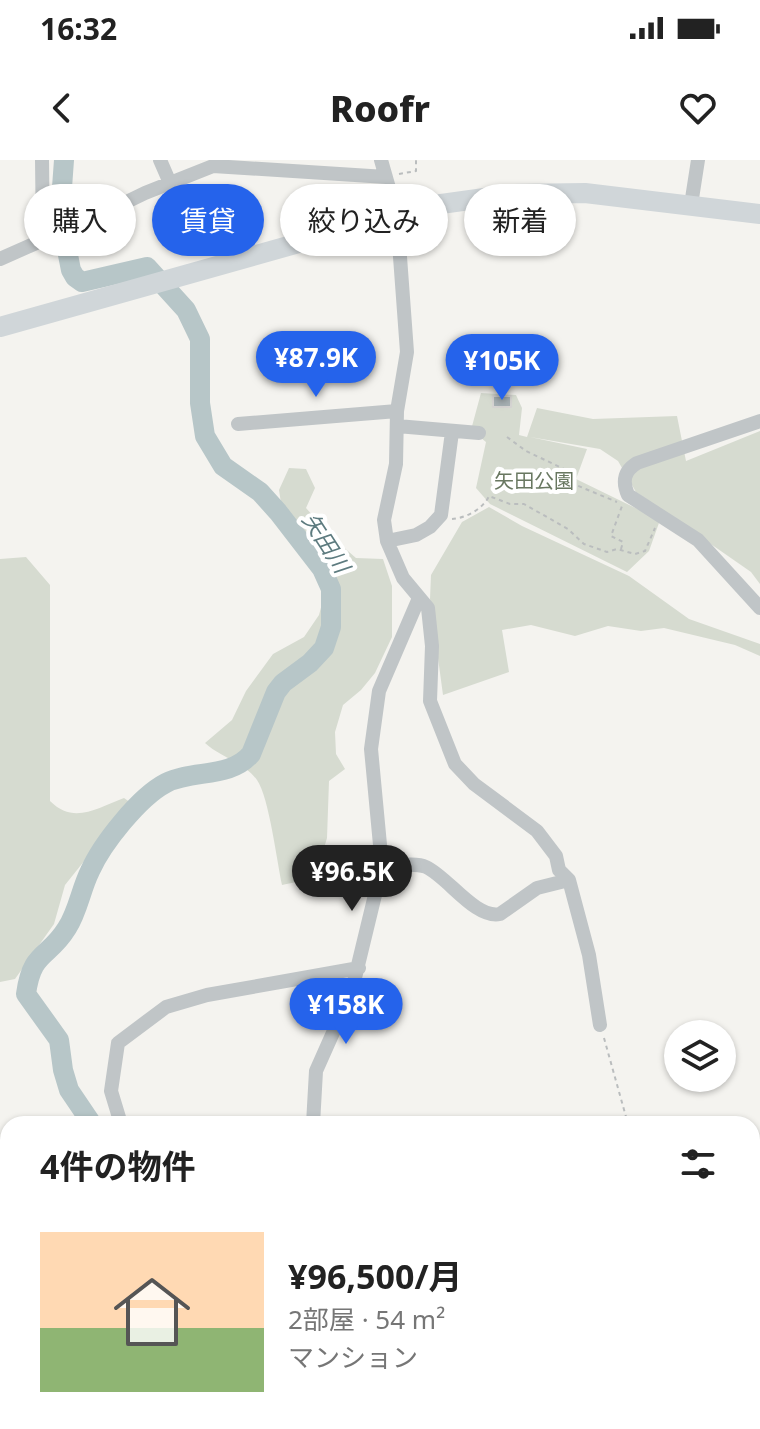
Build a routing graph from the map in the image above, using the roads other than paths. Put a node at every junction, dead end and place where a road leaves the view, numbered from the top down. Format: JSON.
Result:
{"nodes":[{"id":1,"x":42,"y":160,"type":"edge"},
{"id":2,"x":160,"y":160,"type":"edge"},
{"id":3,"x":381,"y":160,"type":"edge"},
{"id":4,"x":698,"y":160,"type":"edge"},
{"id":5,"x":242,"y":163,"type":"edge"},
{"id":6,"x":386,"y":177,"type":"junction"},
{"id":7,"x":170,"y":183,"type":"junction"},
{"id":8,"x":388,"y":184,"type":"edge"},
{"id":9,"x":136,"y":199,"type":"edge"},
{"id":10,"x":448,"y":202,"type":"edge"},
{"id":11,"x":691,"y":205,"type":"junction"},
{"id":12,"x":760,"y":214,"type":"edge"},
{"id":13,"x":280,"y":249,"type":"edge"},
{"id":14,"x":400,"y":256,"type":"edge"},
{"id":15,"x":0,"y":259,"type":"edge"},
{"id":16,"x":0,"y":327,"type":"edge"},
{"id":17,"x":397,"y":419,"type":"junction"},
{"id":18,"x":760,"y":421,"type":"edge"},
{"id":19,"x":238,"y":424,"type":"dead end"},
{"id":20,"x":452,"y":432,"type":"junction"},
{"id":21,"x":479,"y":433,"type":"dead end"},
{"id":22,"x":387,"y":541,"type":"junction"},
{"id":23,"x":419,"y":598,"type":"junction"},
{"id":24,"x":760,"y":608,"type":"edge"},
{"id":25,"x":382,"y":866,"type":"junction"},
{"id":26,"x":569,"y":880,"type":"junction"},
{"id":27,"x":359,"y":968,"type":"junction"},
{"id":28,"x":600,"y":1025,"type":"road end"},
{"id":29,"x":119,"y":1116,"type":"edge"},
{"id":30,"x":313,"y":1116,"type":"edge"}],
"edges":[{"from":1,"to":15,"type":"street"},
{"from":2,"to":7,"type":"street"},
{"from":3,"to":6,"type":"street"},
{"from":4,"to":11,"type":"street"},
{"from":5,"to":6,"type":"street"},
{"from":5,"to":7,"type":"street"},
{"from":6,"to":8,"type":"street"},
{"from":7,"to":9,"type":"street"},
{"from":10,"to":11,"type":"highway"},
{"from":11,"to":12,"type":"highway"},
{"from":13,"to":16,"type":"highway"},
{"from":14,"to":17,"type":"street"},
{"from":17,"to":19,"type":"street"},
{"from":17,"to":20,"type":"street"},
{"from":17,"to":22,"type":"street"},
{"from":18,"to":24,"type":"street"},
{"from":20,"to":21,"type":"street"},
{"from":20,"to":22,"type":"street"},
{"from":22,"to":23,"type":"street"},
{"from":23,"to":25,"type":"street"},
{"from":23,"to":26,"type":"street"},
{"from":25,"to":26,"type":"street"},
{"from":25,"to":27,"type":"street"},
{"from":26,"to":28,"type":"street"},
{"from":27,"to":29,"type":"street"},
{"from":27,"to":30,"type":"street"}]}
